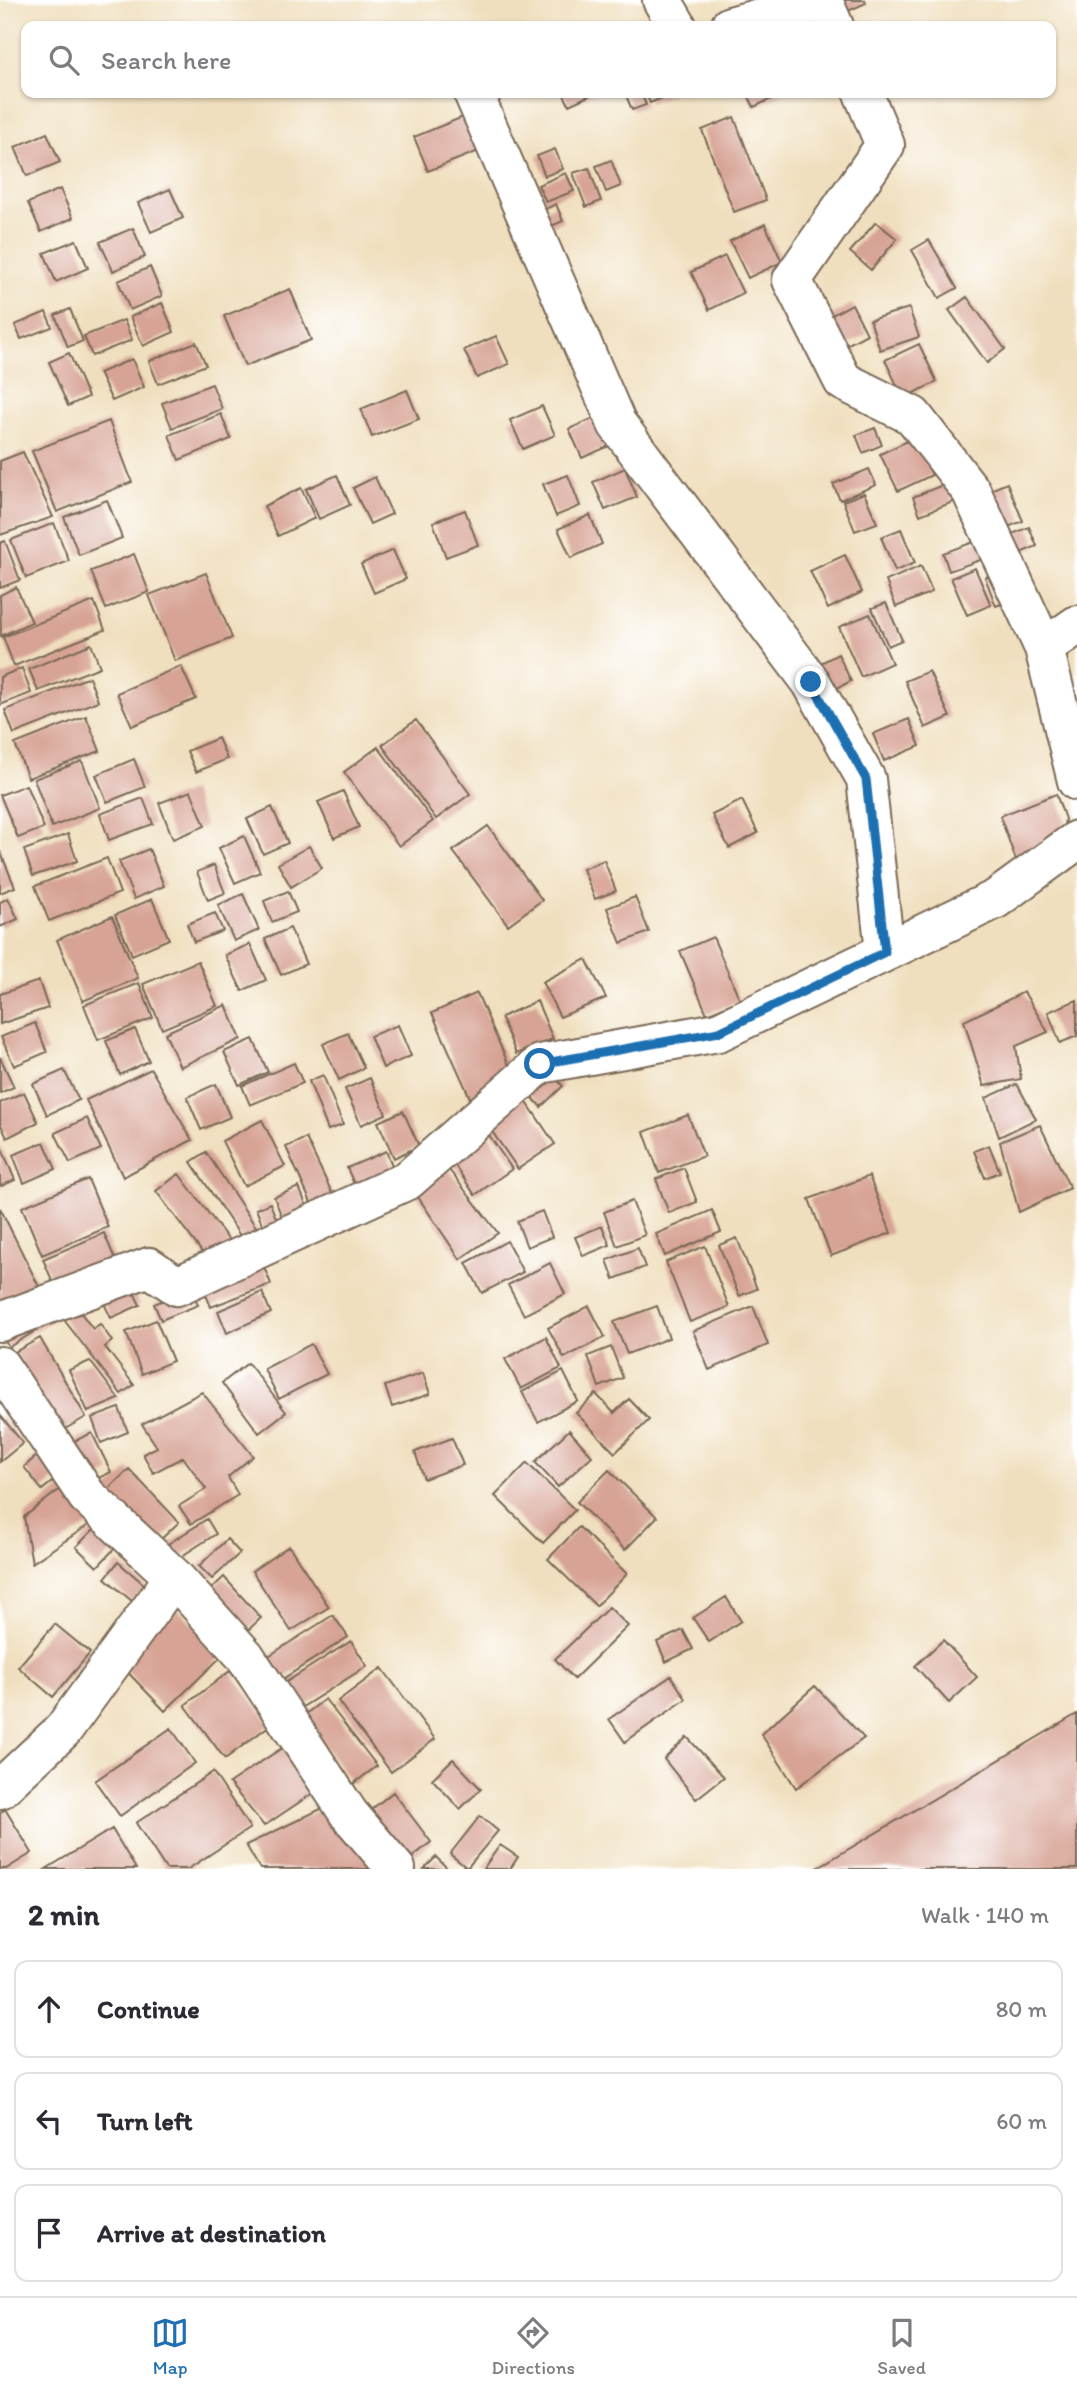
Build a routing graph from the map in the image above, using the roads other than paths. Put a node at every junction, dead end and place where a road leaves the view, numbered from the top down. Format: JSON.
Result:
{"nodes":[{"id":1,"x":662,"y":0,"type":"edge"},
{"id":2,"x":674,"y":21,"type":"edge"},
{"id":3,"x":749,"y":21,"type":"edge"},
{"id":4,"x":832,"y":21,"type":"edge"},
{"id":5,"x":475,"y":98,"type":"edge"},
{"id":6,"x":865,"y":98,"type":"edge"},
{"id":7,"x":1077,"y":625,"type":"edge"},
{"id":8,"x":1044,"y":648,"type":"junction"},
{"id":9,"x":1077,"y":781,"type":"edge"},
{"id":10,"x":1073,"y":853,"type":"edge"},
{"id":11,"x":885,"y":952,"type":"junction"},
{"id":12,"x":0,"y":1322,"type":"edge"},
{"id":13,"x":0,"y":1366,"type":"edge"},
{"id":14,"x":174,"y":1577,"type":"junction"},
{"id":15,"x":0,"y":1789,"type":"edge"},
{"id":16,"x":396,"y":1869,"type":"edge"}],
"edges":[{"from":1,"to":2,"type":"street"},
{"from":3,"to":4,"type":"street"},
{"from":5,"to":11,"type":"street"},
{"from":6,"to":8,"type":"street"},
{"from":7,"to":8,"type":"street"},
{"from":8,"to":9,"type":"street"},
{"from":10,"to":11,"type":"street"},
{"from":11,"to":12,"type":"street"},
{"from":13,"to":14,"type":"street"},
{"from":14,"to":15,"type":"street"},
{"from":14,"to":16,"type":"street"}]}
